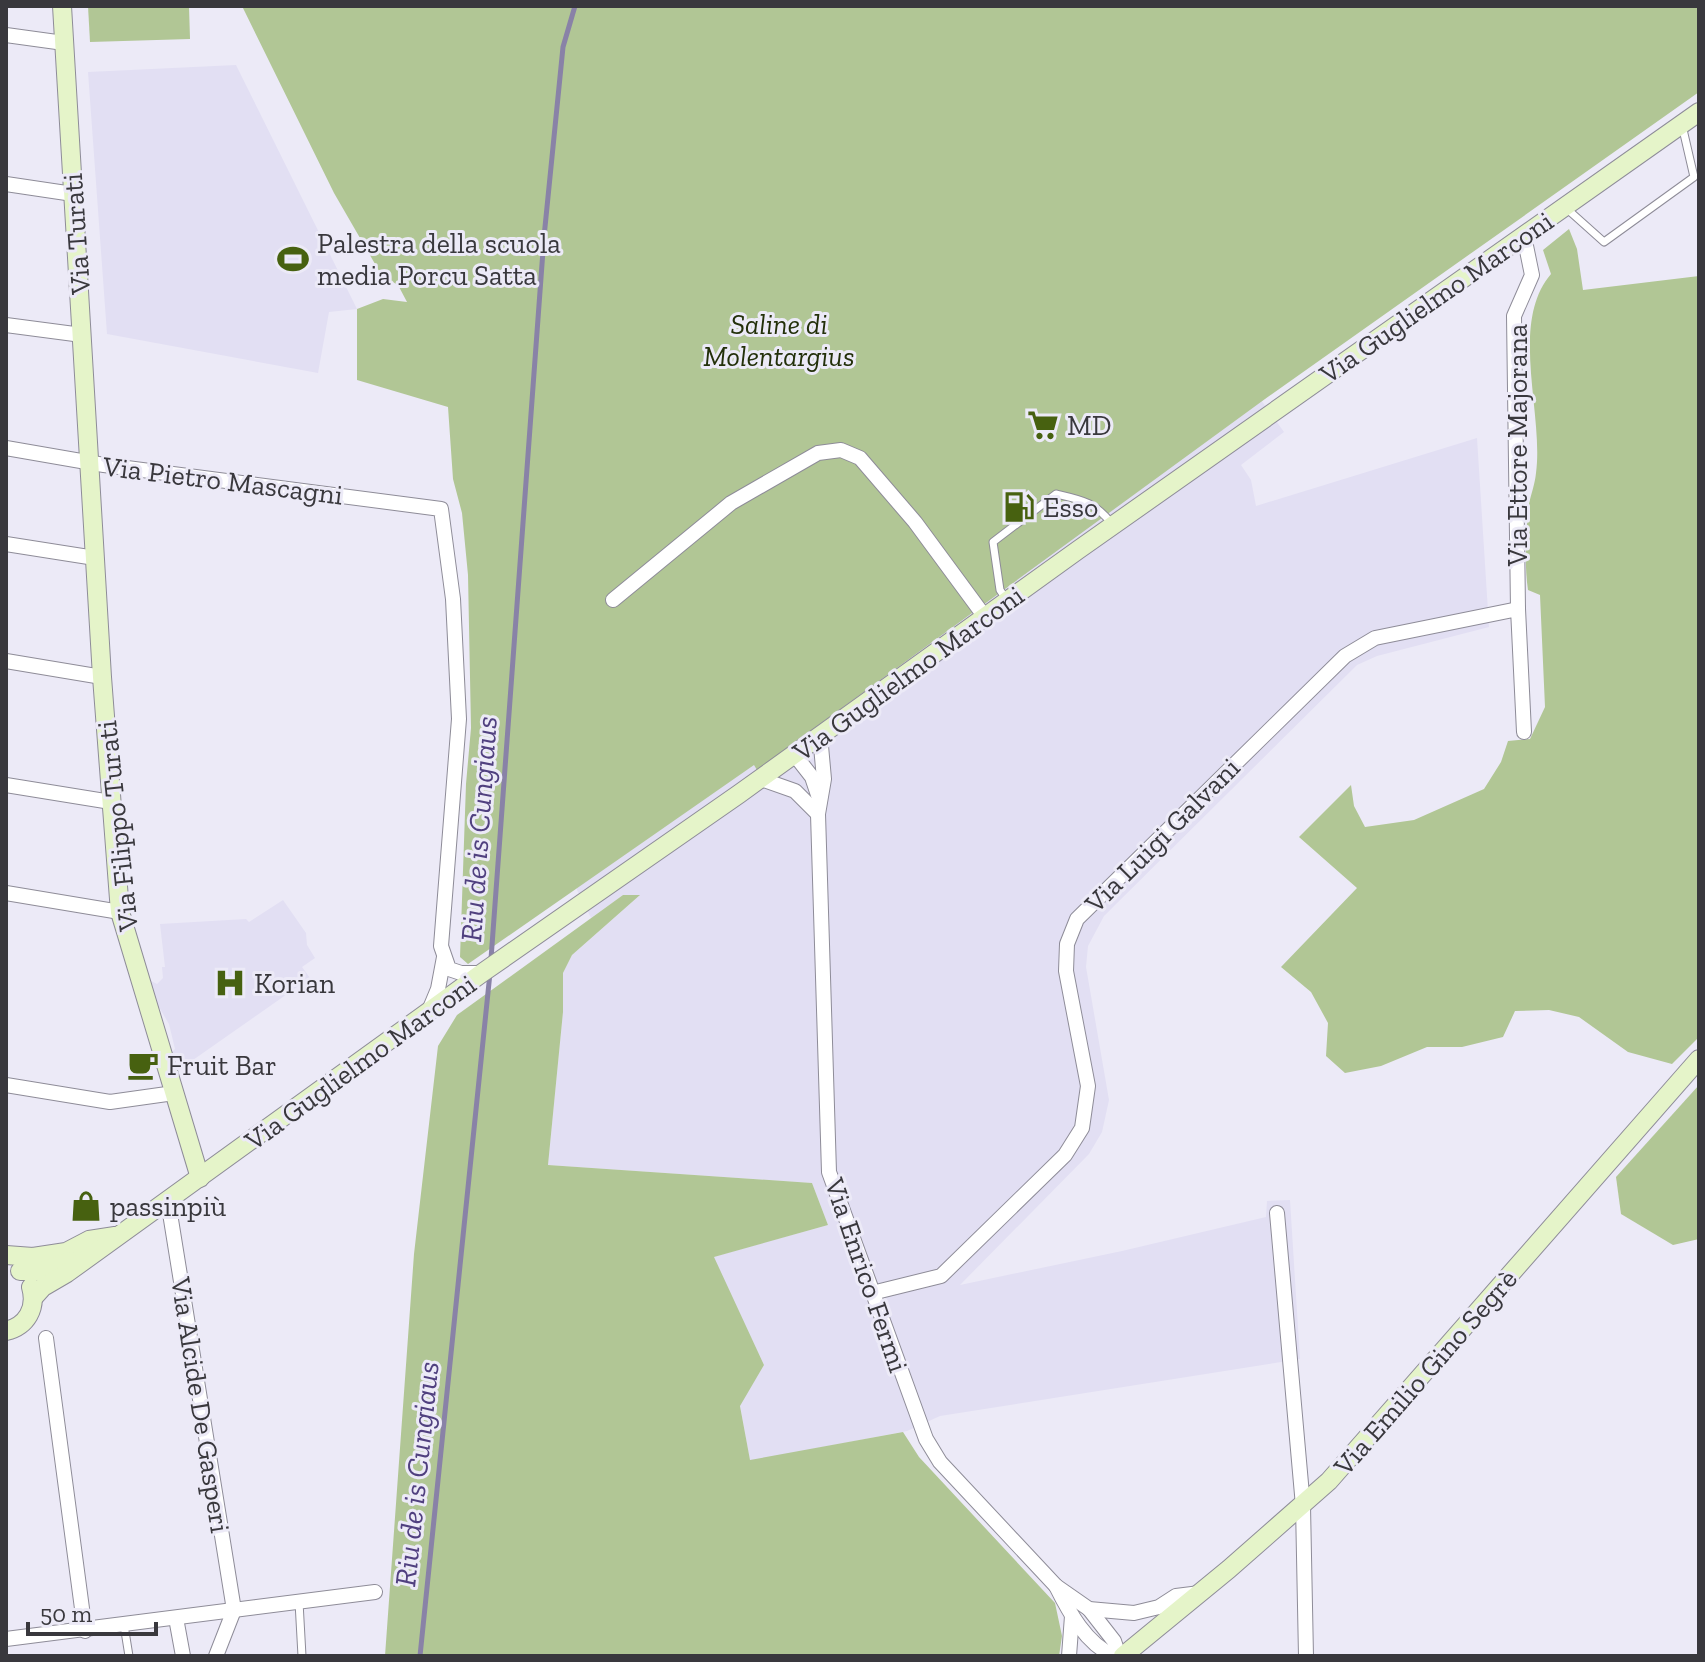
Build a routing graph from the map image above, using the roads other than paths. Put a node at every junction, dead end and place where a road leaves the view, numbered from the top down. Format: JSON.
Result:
{"nodes":[{"id":1,"x":62,"y":6,"type":"edge"},
{"id":2,"x":6,"y":35,"type":"edge"},
{"id":3,"x":64,"y":43,"type":"junction"},
{"id":4,"x":1699,"y":112,"type":"edge"},
{"id":5,"x":1682,"y":124,"type":"junction"},
{"id":6,"x":6,"y":184,"type":"edge"},
{"id":7,"x":73,"y":194,"type":"junction"},
{"id":8,"x":1565,"y":206,"type":"junction"},
{"id":9,"x":1524,"y":236,"type":"junction"},
{"id":10,"x":6,"y":325,"type":"edge"},
{"id":11,"x":82,"y":335,"type":"junction"},
{"id":12,"x":6,"y":448,"type":"edge"},
{"id":13,"x":89,"y":463,"type":"junction"},
{"id":14,"x":1113,"y":526,"type":"junction"},
{"id":15,"x":6,"y":544,"type":"edge"},
{"id":16,"x":95,"y":558,"type":"junction"},
{"id":17,"x":613,"y":600,"type":"dead end"},
{"id":18,"x":1008,"y":601,"type":"junction"},
{"id":19,"x":1518,"y":609,"type":"junction"},
{"id":20,"x":985,"y":617,"type":"junction"},
{"id":21,"x":6,"y":661,"type":"edge"},
{"id":22,"x":102,"y":677,"type":"junction"},
{"id":23,"x":1524,"y":732,"type":"dead end"},
{"id":24,"x":820,"y":735,"type":"junction"},
{"id":25,"x":794,"y":754,"type":"junction"},
{"id":26,"x":761,"y":779,"type":"junction"},
{"id":27,"x":6,"y":785,"type":"edge"},
{"id":28,"x":111,"y":802,"type":"junction"},
{"id":29,"x":819,"y":808,"type":"junction"},
{"id":30,"x":6,"y":893,"type":"edge"},
{"id":31,"x":120,"y":912,"type":"junction"},
{"id":32,"x":444,"y":956,"type":"junction"},
{"id":33,"x":482,"y":973,"type":"junction"},
{"id":34,"x":434,"y":1008,"type":"junction"},
{"id":35,"x":1699,"y":1059,"type":"edge"},
{"id":36,"x":6,"y":1085,"type":"edge"},
{"id":37,"x":174,"y":1093,"type":"junction"},
{"id":38,"x":200,"y":1178,"type":"junction"},
{"id":39,"x":168,"y":1201,"type":"junction"},
{"id":40,"x":1277,"y":1213,"type":"dead end"},
{"id":41,"x":118,"y":1236,"type":"junction"},
{"id":42,"x":6,"y":1255,"type":"edge"},
{"id":43,"x":13,"y":1269,"type":"edge"},
{"id":44,"x":872,"y":1293,"type":"junction"},
{"id":45,"x":34,"y":1297,"type":"junction"},
{"id":46,"x":6,"y":1331,"type":"edge"},
{"id":47,"x":46,"y":1338,"type":"dead end"},
{"id":48,"x":1303,"y":1506,"type":"junction"},
{"id":49,"x":1056,"y":1586,"type":"junction"},
{"id":50,"x":375,"y":1592,"type":"dead end"},
{"id":51,"x":1200,"y":1593,"type":"junction"},
{"id":52,"x":299,"y":1602,"type":"junction"},
{"id":53,"x":1089,"y":1609,"type":"junction"},
{"id":54,"x":234,"y":1610,"type":"junction"},
{"id":55,"x":1072,"y":1616,"type":"junction"},
{"id":56,"x":176,"y":1618,"type":"junction"},
{"id":57,"x":124,"y":1625,"type":"junction"},
{"id":58,"x":85,"y":1631,"type":"junction"},
{"id":59,"x":6,"y":1639,"type":"edge"},
{"id":60,"x":129,"y":1656,"type":"edge"},
{"id":61,"x":183,"y":1656,"type":"edge"},
{"id":62,"x":216,"y":1656,"type":"edge"},
{"id":63,"x":302,"y":1656,"type":"edge"},
{"id":64,"x":1069,"y":1656,"type":"edge"},
{"id":65,"x":1119,"y":1656,"type":"edge"},
{"id":66,"x":1306,"y":1656,"type":"edge"}],
"edges":[{"from":1,"to":3,"type":"main road","name":"Via Turati"},
{"from":2,"to":3,"type":"street"},
{"from":3,"to":7,"type":"main road","name":"Via Turati"},
{"from":4,"to":5,"type":"main road","name":"Via Guglielmo Marconi"},
{"from":5,"to":8,"type":"main road","name":"Via Guglielmo Marconi"},
{"from":5,"to":8,"type":"lane"},
{"from":6,"to":7,"type":"street"},
{"from":7,"to":11,"type":"main road","name":"Via Turati"},
{"from":8,"to":9,"type":"main road","name":"Via Guglielmo Marconi"},
{"from":9,"to":14,"type":"main road","name":"Via Guglielmo Marconi"},
{"from":9,"to":19,"type":"street","name":"Via Ettore Majorana"},
{"from":10,"to":11,"type":"street"},
{"from":11,"to":13,"type":"main road","name":"Via Turati"},
{"from":12,"to":13,"type":"street","name":"Via Pietro Mascagni"},
{"from":13,"to":16,"type":"main road","name":"Via Filippo Turati"},
{"from":13,"to":32,"type":"street","name":"Via Pietro Mascagni"},
{"from":14,"to":18,"type":"main road","name":"Via Guglielmo Marconi"},
{"from":14,"to":18,"type":"lane"},
{"from":15,"to":16,"type":"street"},
{"from":16,"to":22,"type":"main road","name":"Via Filippo Turati"},
{"from":17,"to":20,"type":"street"},
{"from":18,"to":20,"type":"main road","name":"Via Guglielmo Marconi"},
{"from":19,"to":23,"type":"street"},
{"from":19,"to":44,"type":"street","name":"Via Luigi Galvani"},
{"from":20,"to":24,"type":"main road","name":"Via Guglielmo Marconi"},
{"from":21,"to":22,"type":"street"},
{"from":22,"to":28,"type":"main road","name":"Via Filippo Turati"},
{"from":24,"to":25,"type":"main road","name":"Via Guglielmo Marconi"},
{"from":24,"to":29,"type":"street","name":"Via Enrico Fermi"},
{"from":25,"to":26,"type":"main road","name":"Via Guglielmo Marconi"},
{"from":25,"to":29,"type":"street"},
{"from":26,"to":29,"type":"street"},
{"from":26,"to":33,"type":"main road","name":"Via Guglielmo Marconi"},
{"from":27,"to":28,"type":"street"},
{"from":28,"to":31,"type":"main road","name":"Via Filippo Turati"},
{"from":29,"to":44,"type":"street","name":"Via Enrico Fermi"},
{"from":30,"to":31,"type":"street"},
{"from":31,"to":37,"type":"main road","name":"Via Filippo Turati"},
{"from":32,"to":33,"type":"street"},
{"from":32,"to":34,"type":"street"},
{"from":33,"to":34,"type":"main road","name":"Via Guglielmo Marconi"},
{"from":34,"to":38,"type":"main road","name":"Via Guglielmo Marconi"},
{"from":35,"to":48,"type":"main road","name":"Via Emilio Gino Segrè"},
{"from":36,"to":37,"type":"street"},
{"from":37,"to":38,"type":"main road","name":"Via Filippo Turati"},
{"from":38,"to":39,"type":"main road","name":"Via Guglielmo Marconi"},
{"from":39,"to":41,"type":"main road","name":"Via Guglielmo Marconi"},
{"from":39,"to":54,"type":"street","name":"Via Alcide De Gasperi"},
{"from":40,"to":48,"type":"street"},
{"from":41,"to":42,"type":"main road"},
{"from":41,"to":43,"type":"main road","name":"Via Guglielmo Marconi"},
{"from":41,"to":45,"type":"main road","name":"Via Guglielmo Marconi"},
{"from":43,"to":45,"type":"main road"},
{"from":44,"to":49,"type":"street","name":"Via Enrico Fermi"},
{"from":45,"to":46,"type":"main road","name":"Via Guglielmo Marconi"},
{"from":47,"to":58,"type":"street"},
{"from":48,"to":51,"type":"main road","name":"Via Emilio Gino Segrè"},
{"from":48,"to":66,"type":"street"},
{"from":49,"to":53,"type":"street"},
{"from":49,"to":55,"type":"street"},
{"from":50,"to":52,"type":"street"},
{"from":51,"to":53,"type":"street"},
{"from":51,"to":65,"type":"main road","name":"Via Emilio Gino Segrè"},
{"from":52,"to":54,"type":"street"},
{"from":52,"to":63,"type":"lane"},
{"from":53,"to":65,"type":"street"},
{"from":54,"to":56,"type":"street"},
{"from":54,"to":62,"type":"street"},
{"from":55,"to":64,"type":"street"},
{"from":55,"to":65,"type":"street"},
{"from":56,"to":57,"type":"street"},
{"from":56,"to":61,"type":"street"},
{"from":57,"to":58,"type":"street"},
{"from":57,"to":60,"type":"lane"},
{"from":58,"to":59,"type":"street"}]}
